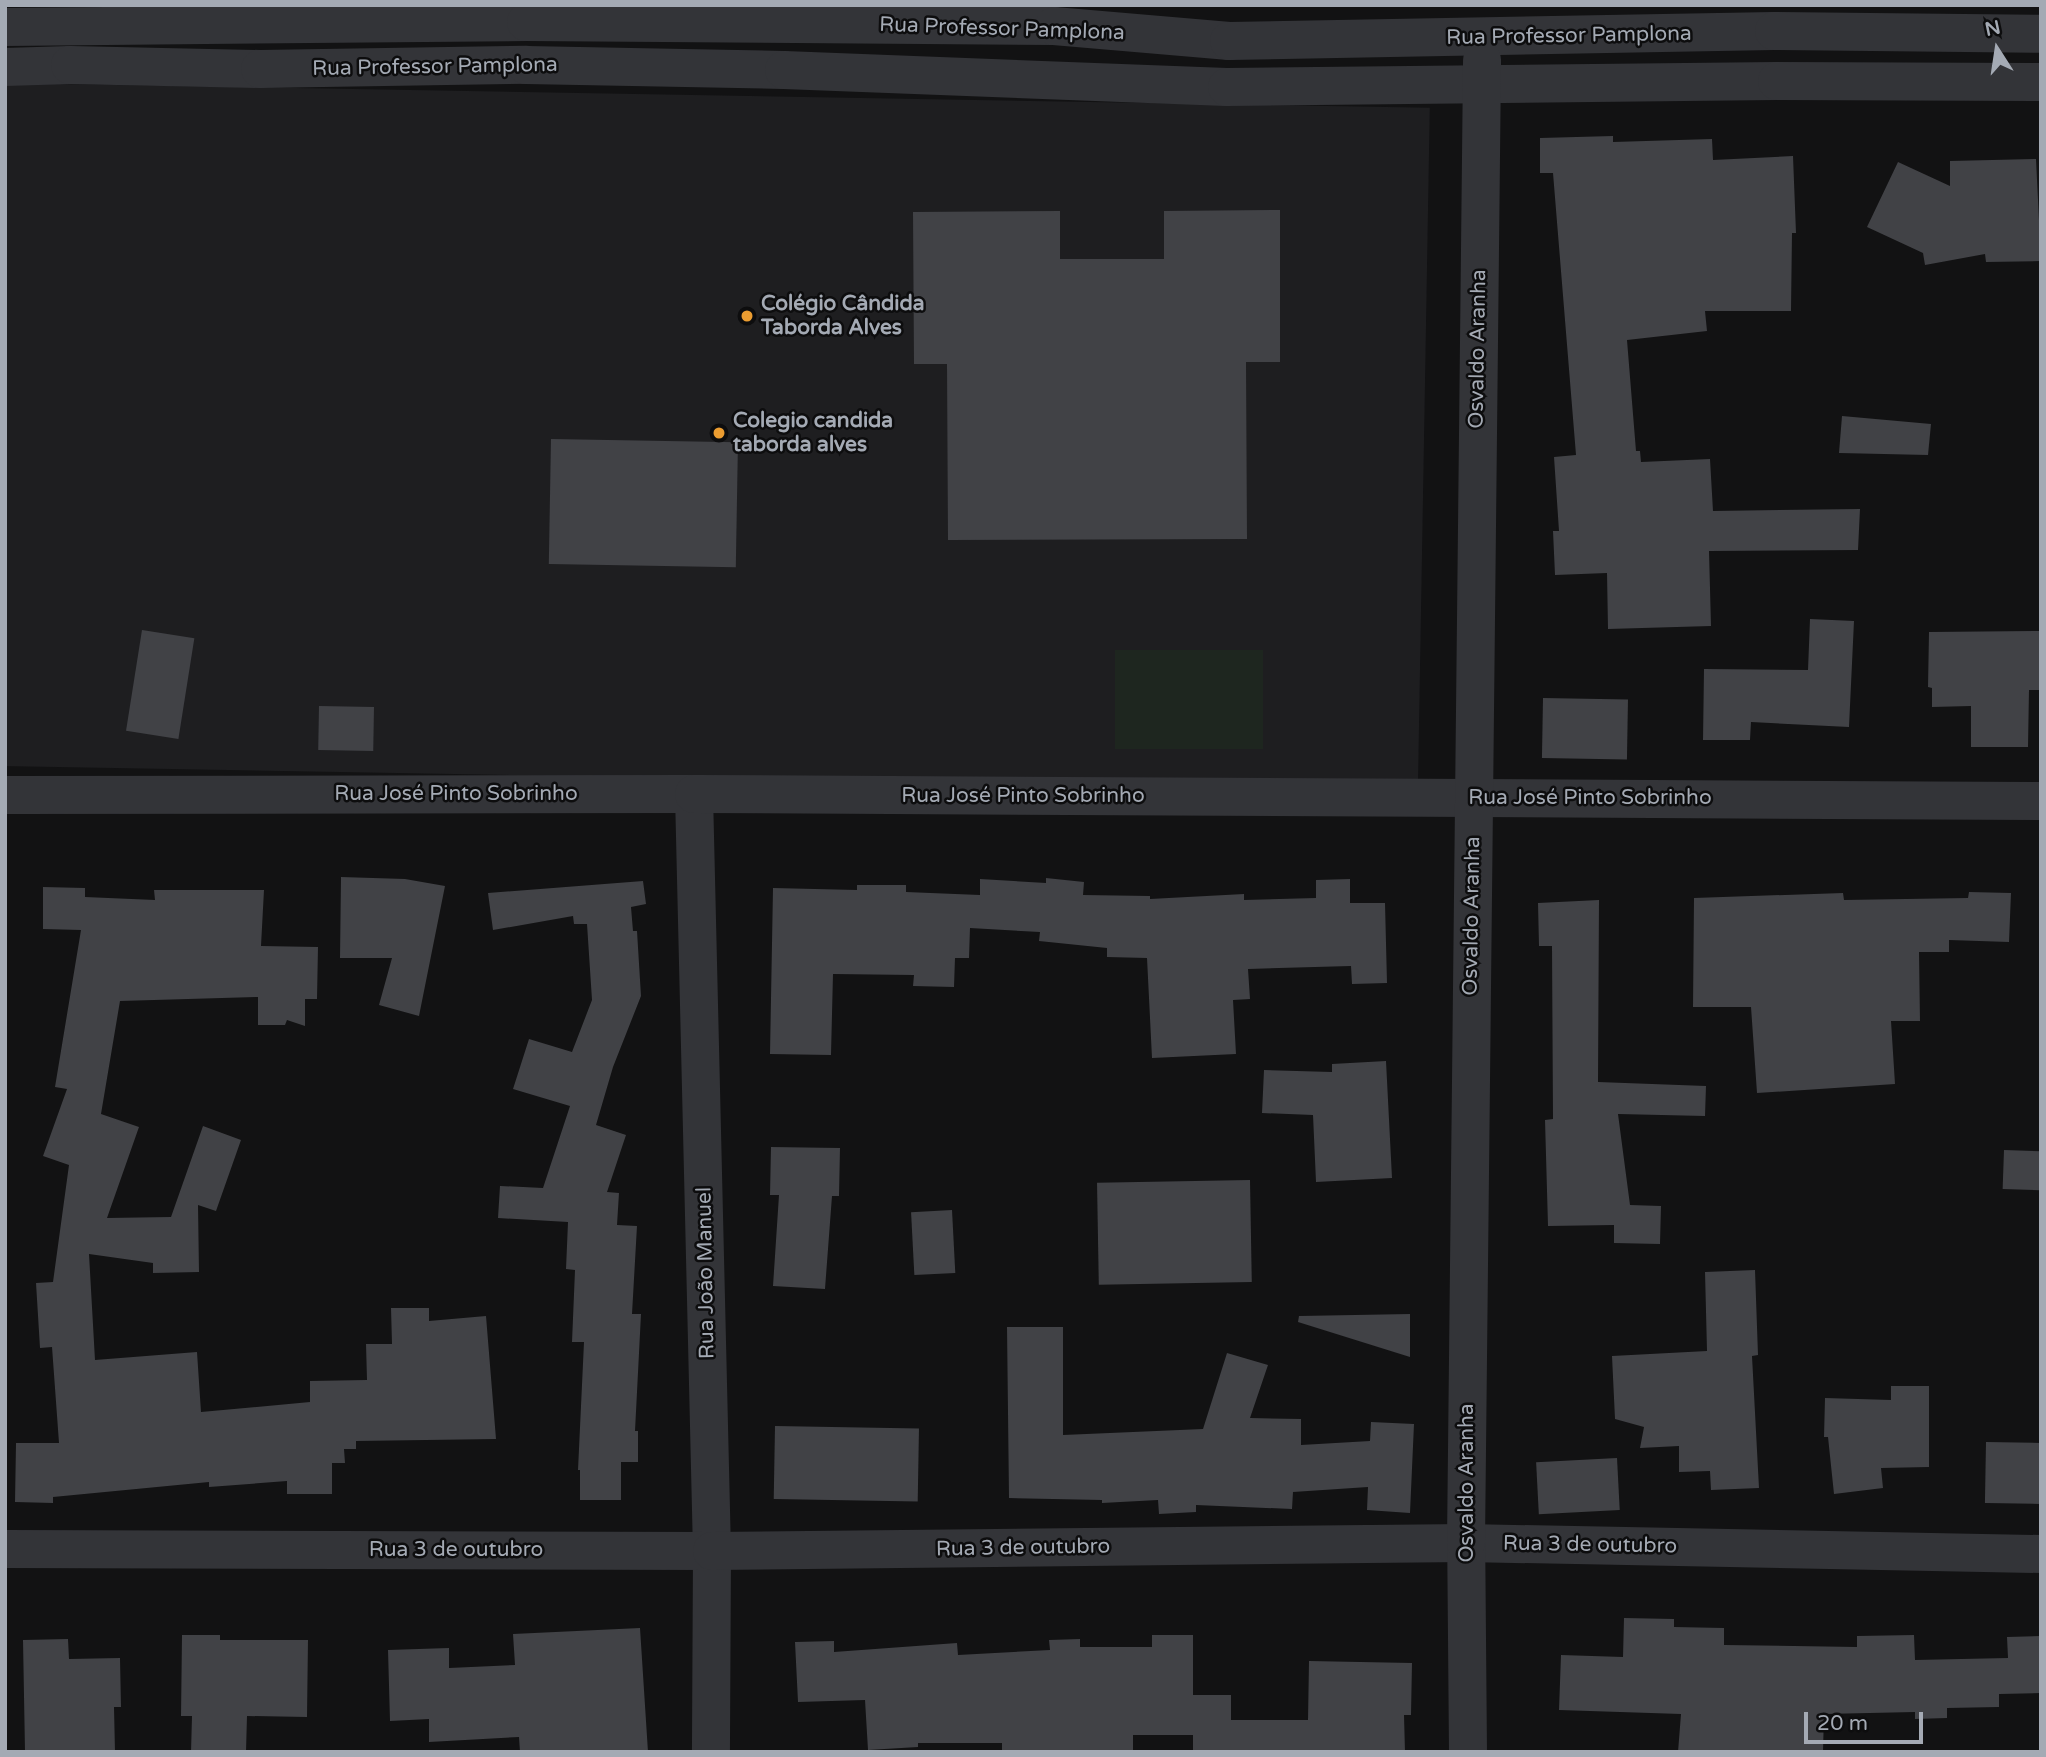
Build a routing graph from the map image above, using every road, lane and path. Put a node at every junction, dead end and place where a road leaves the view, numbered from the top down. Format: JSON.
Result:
{"nodes":[{"id":1,"x":69,"y":15,"type":"edge"},
{"id":2,"x":526,"y":22,"type":"junction"},
{"id":3,"x":5,"y":27,"type":"edge"},
{"id":4,"x":1774,"y":31,"type":"junction"},
{"id":5,"x":2041,"y":34,"type":"edge"},
{"id":6,"x":1484,"y":38,"type":"junction"},
{"id":7,"x":1229,"y":41,"type":"junction"},
{"id":8,"x":71,"y":65,"type":"junction"},
{"id":9,"x":526,"y":65,"type":"junction"},
{"id":10,"x":5,"y":68,"type":"edge"},
{"id":11,"x":1777,"y":80,"type":"junction"},
{"id":12,"x":2041,"y":82,"type":"edge"},
{"id":13,"x":1480,"y":86,"type":"junction"},
{"id":14,"x":1227,"y":87,"type":"junction"},
{"id":15,"x":5,"y":794,"type":"edge"},
{"id":16,"x":694,"y":794,"type":"junction"},
{"id":17,"x":1474,"y":798,"type":"junction"},
{"id":18,"x":2041,"y":801,"type":"edge"},
{"id":19,"x":1466,"y":1543,"type":"junction"},
{"id":20,"x":5,"y":1549,"type":"edge"},
{"id":21,"x":712,"y":1551,"type":"junction"},
{"id":22,"x":2041,"y":1554,"type":"edge"},
{"id":23,"x":711,"y":1752,"type":"edge"},
{"id":24,"x":1468,"y":1752,"type":"edge"}],
"edges":[{"from":1,"to":2,"type":"street","name":"Rua Professor Pamplona"},
{"from":1,"to":3,"type":"street","name":"Rua Professor Pamplona"},
{"from":1,"to":8,"type":"street"},
{"from":2,"to":7,"type":"street","name":"Rua Professor Pamplona"},
{"from":2,"to":9,"type":"street"},
{"from":4,"to":5,"type":"street","name":"Rua Professor Pamplona"},
{"from":4,"to":6,"type":"street","name":"Rua Professor Pamplona"},
{"from":4,"to":11,"type":"street"},
{"from":6,"to":7,"type":"street","name":"Rua Professor Pamplona"},
{"from":6,"to":13,"type":"street","name":"Osvaldo Aranha"},
{"from":7,"to":14,"type":"street"},
{"from":8,"to":9,"type":"street","name":"Rua Professor Pamplona"},
{"from":8,"to":10,"type":"street","name":"Rua Professor Pamplona"},
{"from":9,"to":14,"type":"street","name":"Rua Professor Pamplona"},
{"from":11,"to":12,"type":"street","name":"Rua Professor Pamplona"},
{"from":11,"to":13,"type":"street","name":"Rua Professor Pamplona"},
{"from":13,"to":14,"type":"street","name":"Rua Professor Pamplona"},
{"from":13,"to":17,"type":"street","name":"Osvaldo Aranha"},
{"from":15,"to":16,"type":"street","name":"Rua José Pinto Sobrinho"},
{"from":16,"to":17,"type":"street","name":"Rua José Pinto Sobrinho"},
{"from":16,"to":21,"type":"street","name":"Rua João Manuel"},
{"from":17,"to":18,"type":"street","name":"Rua José Pinto Sobrinho"},
{"from":17,"to":19,"type":"street","name":"Osvaldo Aranha"},
{"from":19,"to":21,"type":"street","name":"Rua 3 de outubro"},
{"from":19,"to":22,"type":"street","name":"Rua 3 de outubro"},
{"from":19,"to":24,"type":"street","name":"Osvaldo Aranha"},
{"from":20,"to":21,"type":"street","name":"Rua 3 de outubro"},
{"from":21,"to":23,"type":"street","name":"Rua João Manuel"}]}
